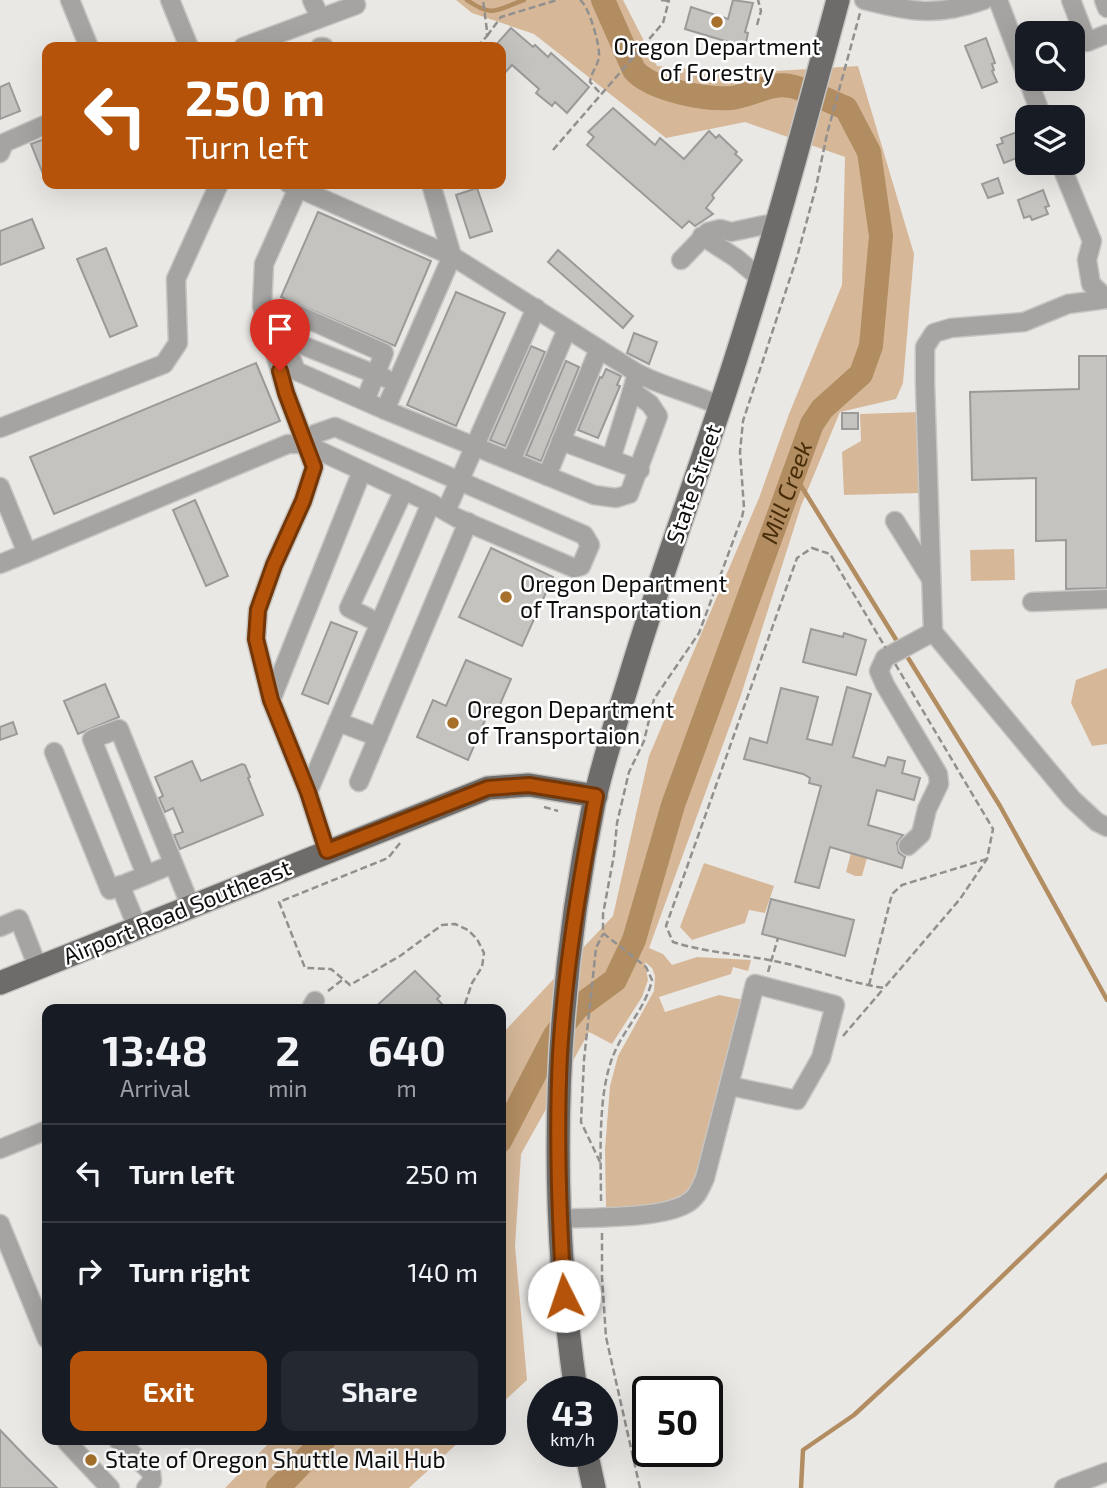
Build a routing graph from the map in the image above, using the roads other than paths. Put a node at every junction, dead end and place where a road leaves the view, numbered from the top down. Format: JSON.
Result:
{"nodes":[{"id":1,"x":70,"y":0,"type":"edge"},
{"id":2,"x":170,"y":0,"type":"edge"},
{"id":3,"x":312,"y":0,"type":"edge"},
{"id":4,"x":838,"y":0,"type":"edge"},
{"id":5,"x":984,"y":0,"type":"edge"},
{"id":6,"x":998,"y":0,"type":"edge"},
{"id":7,"x":1071,"y":0,"type":"edge"},
{"id":8,"x":1104,"y":0,"type":"edge"},
{"id":9,"x":356,"y":5,"type":"dead end"},
{"id":10,"x":862,"y":6,"type":"edge"},
{"id":11,"x":1107,"y":8,"type":"edge"},
{"id":12,"x":318,"y":19,"type":"junction"},
{"id":13,"x":1107,"y":34,"type":"edge"},
{"id":14,"x":87,"y":42,"type":"edge"},
{"id":15,"x":187,"y":42,"type":"edge"},
{"id":16,"x":256,"y":42,"type":"edge"},
{"id":17,"x":1037,"y":105,"type":"edge"},
{"id":18,"x":42,"y":126,"type":"edge"},
{"id":19,"x":0,"y":153,"type":"edge"},
{"id":20,"x":1065,"y":175,"type":"edge"},
{"id":21,"x":217,"y":189,"type":"edge"},
{"id":22,"x":292,"y":189,"type":"edge"},
{"id":23,"x":432,"y":189,"type":"edge"},
{"id":24,"x":327,"y":192,"type":"edge"},
{"id":25,"x":778,"y":222,"type":"junction"},
{"id":26,"x":702,"y":236,"type":"junction"},
{"id":27,"x":1092,"y":241,"type":"junction"},
{"id":28,"x":452,"y":256,"type":"junction"},
{"id":29,"x":1107,"y":256,"type":"edge"},
{"id":30,"x":681,"y":260,"type":"dead end"},
{"id":31,"x":761,"y":279,"type":"junction"},
{"id":32,"x":1107,"y":298,"type":"edge"},
{"id":33,"x":536,"y":308,"type":"junction"},
{"id":34,"x":568,"y":329,"type":"junction"},
{"id":35,"x":284,"y":338,"type":"junction"},
{"id":36,"x":599,"y":349,"type":"junction"},
{"id":37,"x":637,"y":373,"type":"junction"},
{"id":38,"x":376,"y":374,"type":"junction"},
{"id":39,"x":397,"y":383,"type":"junction"},
{"id":40,"x":632,"y":391,"type":"junction"},
{"id":41,"x":365,"y":401,"type":"junction"},
{"id":42,"x":720,"y":406,"type":"junction"},
{"id":43,"x":385,"y":410,"type":"junction"},
{"id":44,"x":0,"y":428,"type":"edge"},
{"id":45,"x":561,"y":441,"type":"junction"},
{"id":46,"x":305,"y":444,"type":"junction"},
{"id":47,"x":474,"y":445,"type":"junction"},
{"id":48,"x":611,"y":459,"type":"junction"},
{"id":49,"x":511,"y":461,"type":"junction"},
{"id":50,"x":640,"y":470,"type":"junction"},
{"id":51,"x":362,"y":471,"type":"junction"},
{"id":52,"x":547,"y":476,"type":"junction"},
{"id":53,"x":466,"y":484,"type":"junction"},
{"id":54,"x":0,"y":487,"type":"edge"},
{"id":55,"x":404,"y":490,"type":"junction"},
{"id":56,"x":451,"y":513,"type":"junction"},
{"id":57,"x":895,"y":522,"type":"dead end"},
{"id":58,"x":27,"y":553,"type":"junction"},
{"id":59,"x":0,"y":564,"type":"edge"},
{"id":60,"x":931,"y":579,"type":"junction"},
{"id":61,"x":1107,"y":599,"type":"edge"},
{"id":62,"x":1032,"y":602,"type":"dead end"},
{"id":63,"x":379,"y":623,"type":"junction"},
{"id":64,"x":933,"y":632,"type":"junction"},
{"id":65,"x":271,"y":700,"type":"junction"},
{"id":66,"x":338,"y":722,"type":"junction"},
{"id":67,"x":378,"y":737,"type":"junction"},
{"id":68,"x":54,"y":752,"type":"dead end"},
{"id":69,"x":359,"y":782,"type":"dead end"},
{"id":70,"x":308,"y":792,"type":"junction"},
{"id":71,"x":596,"y":796,"type":"junction"},
{"id":72,"x":1107,"y":827,"type":"edge"},
{"id":73,"x":908,"y":846,"type":"dead end"},
{"id":74,"x":327,"y":851,"type":"junction"},
{"id":75,"x":173,"y":864,"type":"junction"},
{"id":76,"x":146,"y":875,"type":"junction"},
{"id":77,"x":120,"y":886,"type":"junction"},
{"id":78,"x":191,"y":907,"type":"junction"},
{"id":79,"x":0,"y":927,"type":"edge"},
{"id":80,"x":138,"y":929,"type":"junction"},
{"id":81,"x":38,"y":968,"type":"junction"},
{"id":82,"x":0,"y":984,"type":"edge"},
{"id":83,"x":730,"y":1086,"type":"junction"},
{"id":84,"x":42,"y":1132,"type":"edge"},
{"id":85,"x":0,"y":1149,"type":"edge"},
{"id":86,"x":559,"y":1219,"type":"junction"},
{"id":87,"x":0,"y":1224,"type":"edge"},
{"id":88,"x":42,"y":1327,"type":"edge"},
{"id":89,"x":574,"y":1376,"type":"edge"},
{"id":90,"x":70,"y":1445,"type":"edge"},
{"id":91,"x":123,"y":1445,"type":"edge"},
{"id":92,"x":589,"y":1467,"type":"edge"},
{"id":93,"x":1107,"y":1472,"type":"edge"},
{"id":94,"x":110,"y":1488,"type":"edge"},
{"id":95,"x":146,"y":1488,"type":"edge"},
{"id":96,"x":594,"y":1488,"type":"edge"},
{"id":97,"x":1064,"y":1488,"type":"edge"}],
"edges":[{"from":1,"to":14,"type":"street"},
{"from":2,"to":15,"type":"street"},
{"from":3,"to":12,"type":"street"},
{"from":4,"to":25,"type":"main road","name":"State Street"},
{"from":5,"to":10,"type":"street"},
{"from":6,"to":17,"type":"street"},
{"from":7,"to":13,"type":"street"},
{"from":8,"to":11,"type":"street"},
{"from":9,"to":12,"type":"street"},
{"from":12,"to":16,"type":"street"},
{"from":18,"to":19,"type":"street"},
{"from":20,"to":27,"type":"street"},
{"from":21,"to":44,"type":"street"},
{"from":22,"to":46,"type":"street"},
{"from":23,"to":28,"type":"street"},
{"from":24,"to":28,"type":"street"},
{"from":25,"to":26,"type":"street"},
{"from":25,"to":31,"type":"main road","name":"State Street"},
{"from":26,"to":30,"type":"street"},
{"from":26,"to":31,"type":"street"},
{"from":27,"to":29,"type":"street"},
{"from":27,"to":32,"type":"street"},
{"from":28,"to":33,"type":"street"},
{"from":28,"to":39,"type":"street"},
{"from":31,"to":42,"type":"main road","name":"State Street"},
{"from":32,"to":60,"type":"street"},
{"from":33,"to":34,"type":"street"},
{"from":33,"to":47,"type":"street"},
{"from":34,"to":36,"type":"street"},
{"from":34,"to":49,"type":"street"},
{"from":35,"to":38,"type":"street"},
{"from":35,"to":38,"type":"street"},
{"from":35,"to":41,"type":"street"},
{"from":36,"to":37,"type":"street"},
{"from":36,"to":45,"type":"street"},
{"from":37,"to":40,"type":"street"},
{"from":37,"to":42,"type":"street"},
{"from":38,"to":39,"type":"street"},
{"from":38,"to":41,"type":"street"},
{"from":39,"to":43,"type":"street"},
{"from":40,"to":48,"type":"street"},
{"from":40,"to":50,"type":"street"},
{"from":41,"to":43,"type":"street"},
{"from":42,"to":71,"type":"main road","name":"State Street"},
{"from":43,"to":47,"type":"street"},
{"from":45,"to":48,"type":"street"},
{"from":45,"to":52,"type":"street"},
{"from":46,"to":51,"type":"street"},
{"from":46,"to":53,"type":"street"},
{"from":46,"to":58,"type":"street"},
{"from":46,"to":65,"type":"street"},
{"from":47,"to":49,"type":"street"},
{"from":47,"to":53,"type":"street"},
{"from":48,"to":50,"type":"street"},
{"from":49,"to":52,"type":"street"},
{"from":50,"to":52,"type":"street"},
{"from":51,"to":55,"type":"street"},
{"from":51,"to":65,"type":"street"},
{"from":53,"to":56,"type":"street"},
{"from":53,"to":56,"type":"street"},
{"from":54,"to":58,"type":"street"},
{"from":55,"to":56,"type":"street"},
{"from":55,"to":63,"type":"street"},
{"from":56,"to":63,"type":"street"},
{"from":56,"to":67,"type":"street"},
{"from":57,"to":60,"type":"street"},
{"from":58,"to":59,"type":"street"},
{"from":60,"to":64,"type":"street"},
{"from":61,"to":62,"type":"street"},
{"from":63,"to":66,"type":"street"},
{"from":64,"to":72,"type":"street"},
{"from":64,"to":73,"type":"street"},
{"from":65,"to":70,"type":"street"},
{"from":66,"to":67,"type":"street"},
{"from":66,"to":70,"type":"street"},
{"from":67,"to":69,"type":"street"},
{"from":68,"to":77,"type":"street"},
{"from":70,"to":74,"type":"street"},
{"from":71,"to":74,"type":"main road","name":"Airport Road Southeast"},
{"from":71,"to":86,"type":"main road","name":"State Street"},
{"from":74,"to":78,"type":"main road","name":"Airport Road Southeast"},
{"from":75,"to":76,"type":"street"},
{"from":75,"to":76,"type":"street"},
{"from":75,"to":78,"type":"street"},
{"from":76,"to":77,"type":"street"},
{"from":77,"to":80,"type":"street"},
{"from":78,"to":80,"type":"main road","name":"Airport Road Southeast"},
{"from":79,"to":81,"type":"street"},
{"from":80,"to":81,"type":"main road","name":"Airport Road Southeast"},
{"from":81,"to":82,"type":"main road","name":"Airport Road Southeast"},
{"from":83,"to":83,"type":"street"},
{"from":83,"to":86,"type":"street"},
{"from":84,"to":85,"type":"street"},
{"from":86,"to":89,"type":"main road","name":"State Street"},
{"from":87,"to":88,"type":"street"},
{"from":90,"to":94,"type":"street"},
{"from":91,"to":95,"type":"street"},
{"from":92,"to":96,"type":"main road"},
{"from":93,"to":97,"type":"street"}]}
